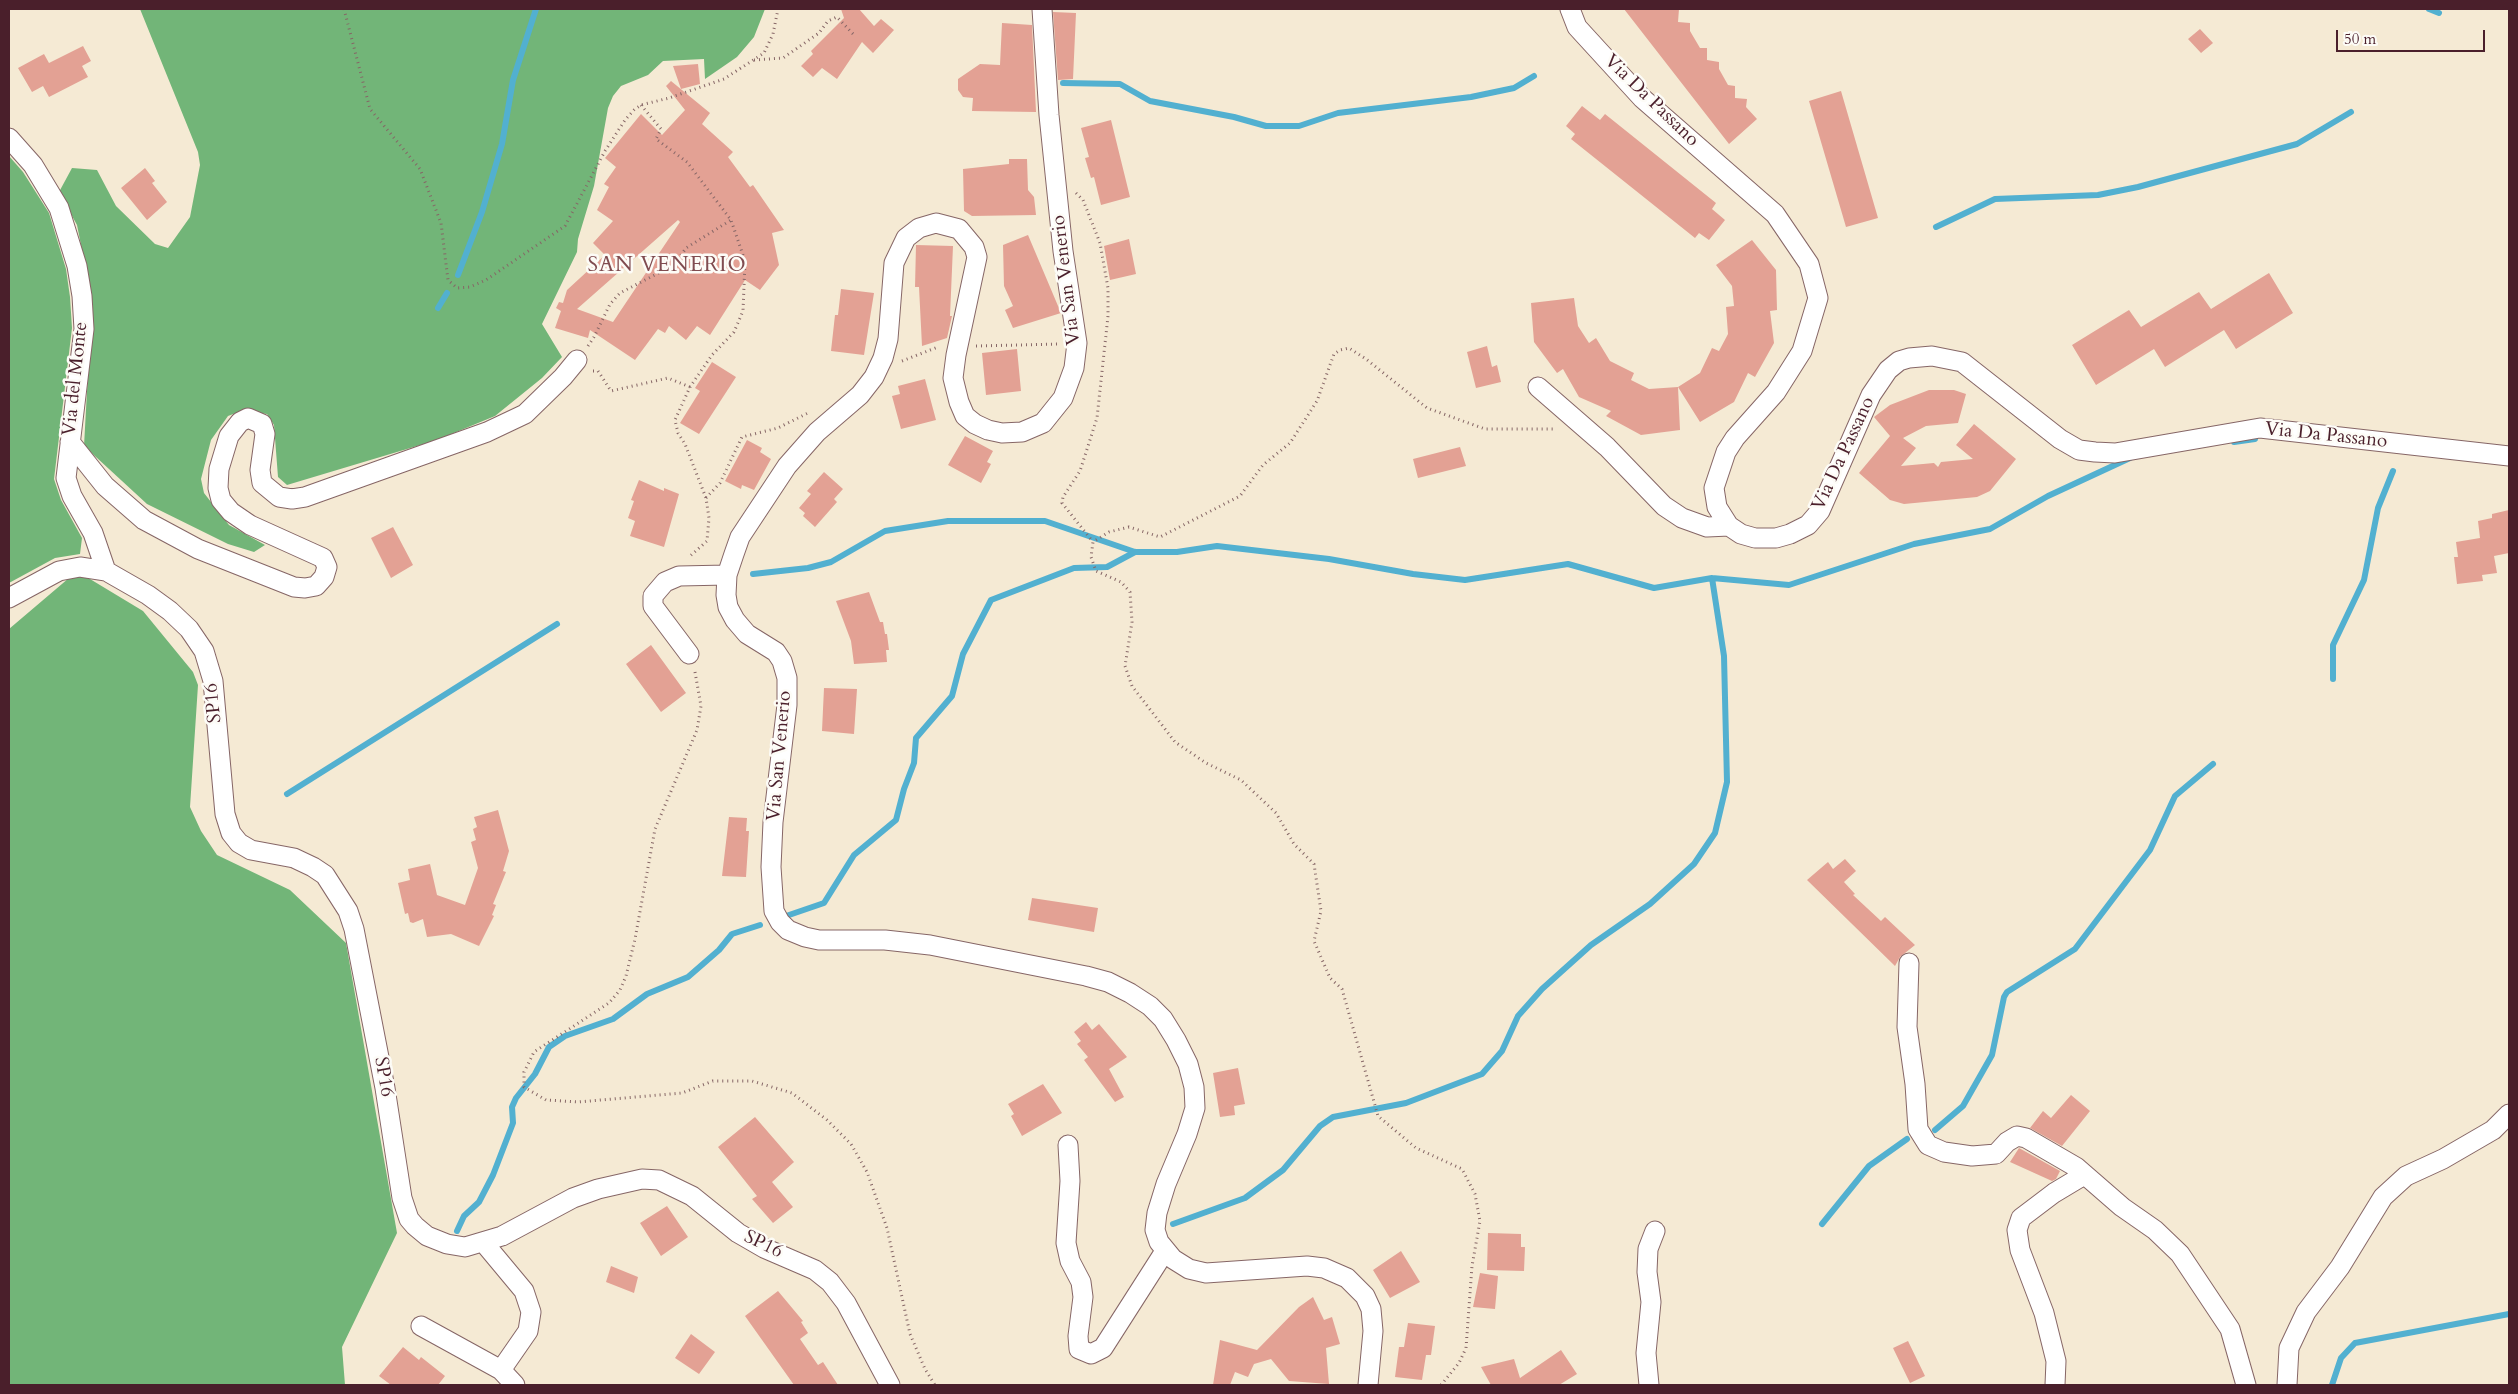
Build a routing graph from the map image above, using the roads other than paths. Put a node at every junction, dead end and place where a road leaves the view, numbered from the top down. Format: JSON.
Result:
{"nodes":[{"id":1,"x":1042,"y":9,"type":"edge"},
{"id":2,"x":1570,"y":9,"type":"edge"},
{"id":3,"x":9,"y":138,"type":"edge"},
{"id":4,"x":576,"y":360,"type":"road end"},
{"id":5,"x":1538,"y":387,"type":"dead end"},
{"id":6,"x":70,"y":442,"type":"junction"},
{"id":7,"x":2509,"y":456,"type":"edge"},
{"id":8,"x":1729,"y":526,"type":"junction"},
{"id":9,"x":106,"y":571,"type":"junction"},
{"id":10,"x":728,"y":575,"type":"junction"},
{"id":11,"x":9,"y":598,"type":"edge"},
{"id":12,"x":689,"y":654,"type":"road end"},
{"id":13,"x":1909,"y":963,"type":"dead end"},
{"id":14,"x":2509,"y":1114,"type":"edge"},
{"id":15,"x":1068,"y":1145,"type":"dead end"},
{"id":16,"x":2084,"y":1175,"type":"junction"},
{"id":17,"x":1655,"y":1231,"type":"dead end"},
{"id":18,"x":484,"y":1243,"type":"junction"},
{"id":19,"x":1165,"y":1251,"type":"junction"},
{"id":20,"x":421,"y":1326,"type":"dead end"},
{"id":21,"x":501,"y":1370,"type":"junction"},
{"id":22,"x":515,"y":1385,"type":"edge"},
{"id":23,"x":890,"y":1385,"type":"edge"},
{"id":24,"x":1368,"y":1385,"type":"edge"},
{"id":25,"x":1650,"y":1385,"type":"edge"},
{"id":26,"x":2055,"y":1385,"type":"edge"},
{"id":27,"x":2246,"y":1385,"type":"edge"},
{"id":28,"x":2287,"y":1385,"type":"edge"}],
"edges":[{"from":1,"to":10,"type":"street","name":"Via San Venerio"},
{"from":2,"to":8,"type":"street","name":"Via Da Passano"},
{"from":3,"to":6,"type":"street","name":"Via del Monte"},
{"from":4,"to":6,"type":"street"},
{"from":5,"to":8,"type":"street"},
{"from":6,"to":9,"type":"street","name":"Via del Monte"},
{"from":7,"to":8,"type":"street","name":"Via Da Passano"},
{"from":9,"to":11,"type":"street","name":"SP16","number":"SP16"},
{"from":9,"to":18,"type":"street","name":"SP16","number":"SP16"},
{"from":10,"to":12,"type":"street"},
{"from":10,"to":19,"type":"street","name":"Via San Venerio"},
{"from":13,"to":16,"type":"street"},
{"from":14,"to":28,"type":"street"},
{"from":15,"to":19,"type":"street"},
{"from":16,"to":26,"type":"street"},
{"from":16,"to":27,"type":"street"},
{"from":17,"to":25,"type":"street"},
{"from":18,"to":21,"type":"street"},
{"from":18,"to":23,"type":"street","name":"SP16","number":"SP16"},
{"from":19,"to":24,"type":"street"},
{"from":20,"to":21,"type":"street"},
{"from":21,"to":22,"type":"street"}]}
